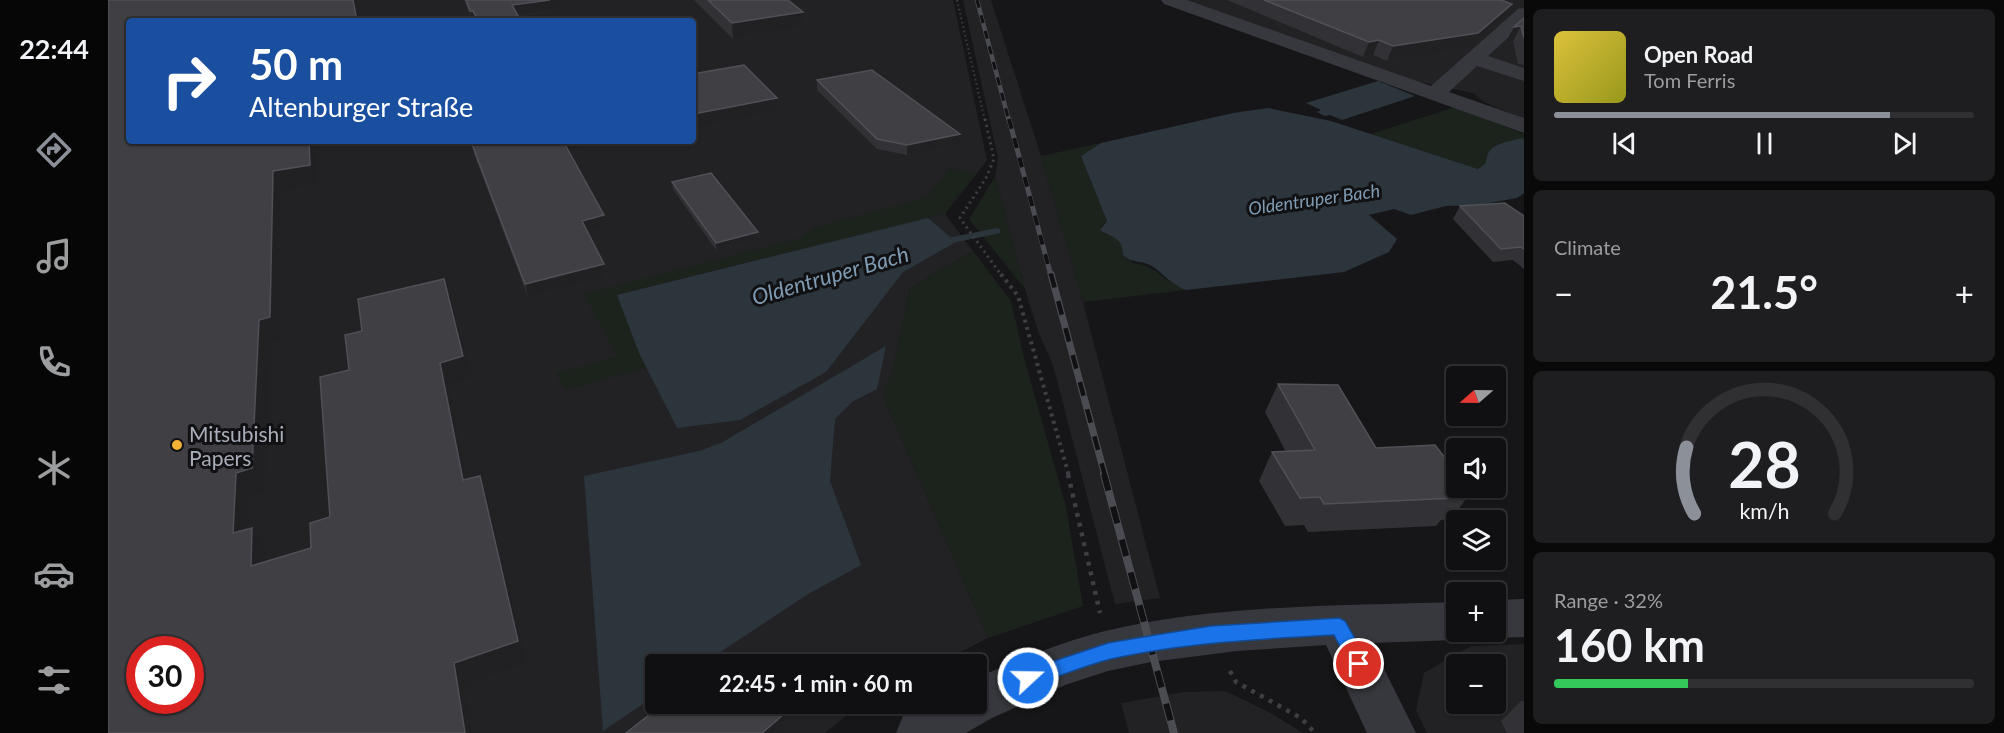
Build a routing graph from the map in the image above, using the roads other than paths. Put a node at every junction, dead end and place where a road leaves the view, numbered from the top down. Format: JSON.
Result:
{"nodes":[{"id":1,"x":1170,"y":0,"type":"edge"},
{"id":2,"x":1524,"y":13,"type":"edge"},
{"id":3,"x":1481,"y":51,"type":"junction"},
{"id":4,"x":1524,"y":75,"type":"edge"},
{"id":5,"x":1436,"y":93,"type":"junction"},
{"id":6,"x":1524,"y":126,"type":"edge"},
{"id":7,"x":1524,"y":618,"type":"edge"},
{"id":8,"x":1506,"y":619,"type":"edge"},
{"id":9,"x":1446,"y":621,"type":"edge"},
{"id":10,"x":1339,"y":626,"type":"junction"},
{"id":11,"x":987,"y":697,"type":"edge"},
{"id":12,"x":954,"y":714,"type":"edge"},
{"id":13,"x":920,"y":733,"type":"edge"},
{"id":14,"x":1392,"y":733,"type":"edge"}],
"edges":[{"from":1,"to":5,"type":"street"},
{"from":2,"to":3,"type":"street"},
{"from":3,"to":4,"type":"street"},
{"from":3,"to":5,"type":"street"},
{"from":5,"to":6,"type":"street"},
{"from":7,"to":8,"type":"street"},
{"from":9,"to":10,"type":"street"},
{"from":10,"to":11,"type":"street"},
{"from":10,"to":14,"type":"street"},
{"from":12,"to":13,"type":"street"}]}
